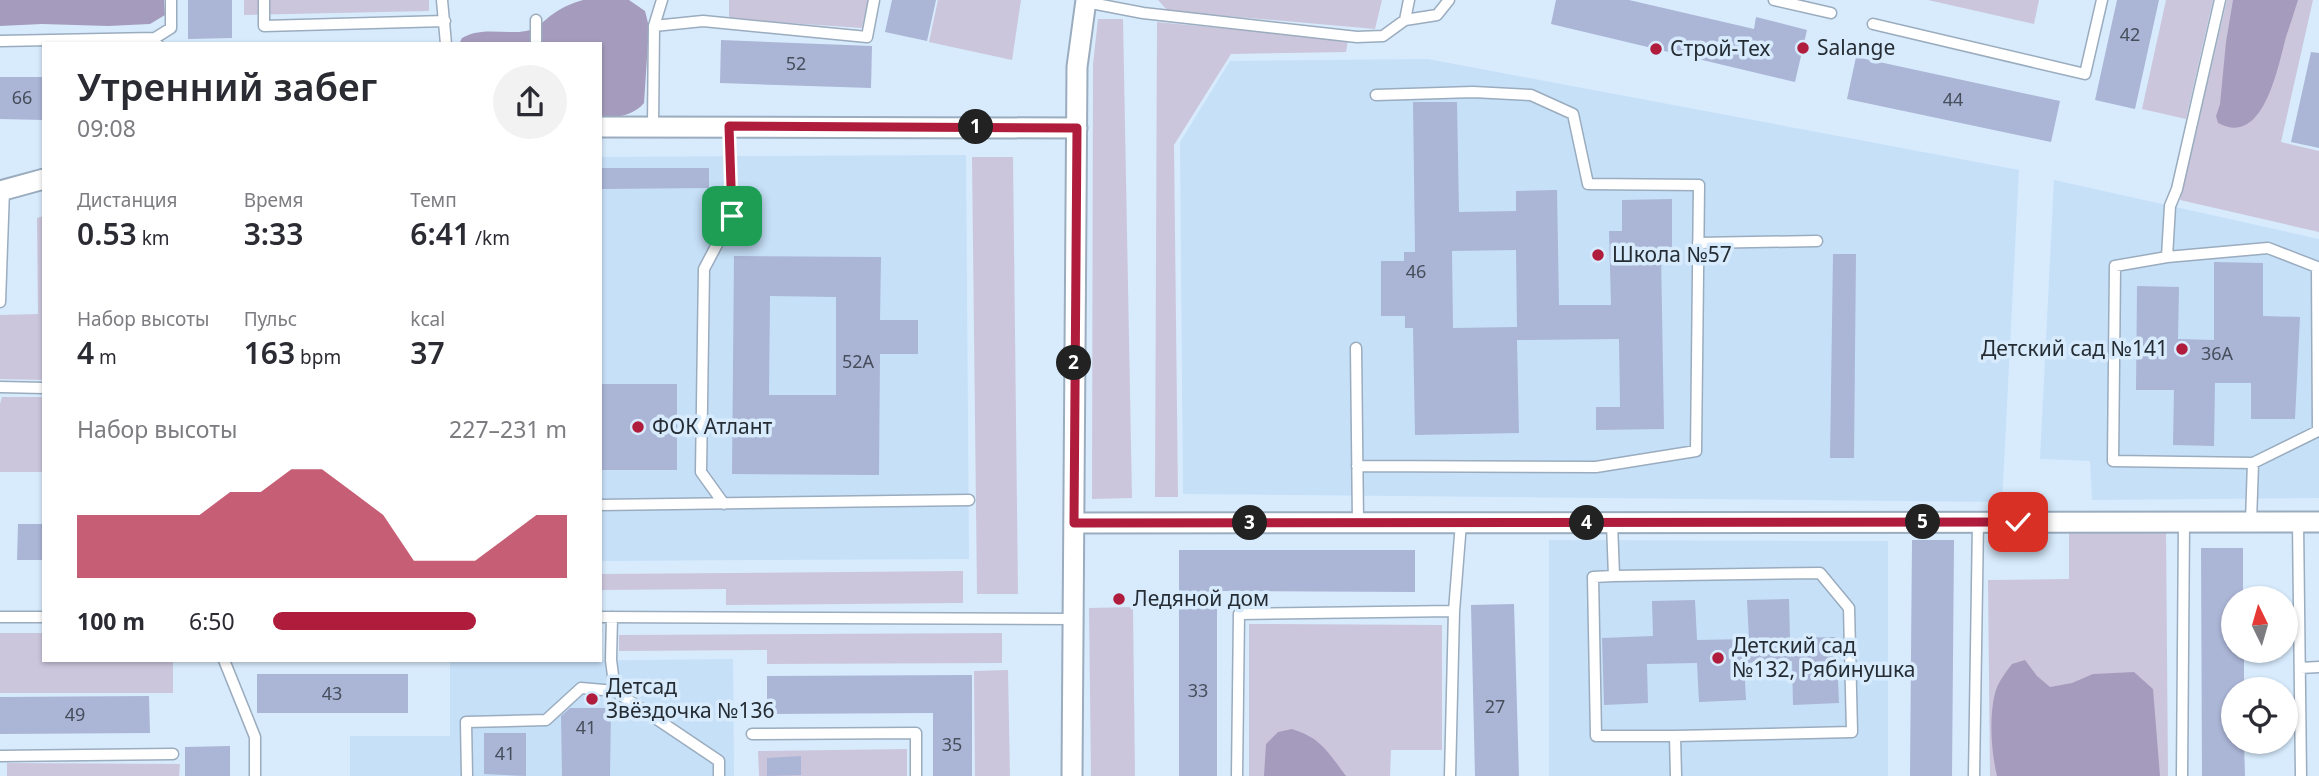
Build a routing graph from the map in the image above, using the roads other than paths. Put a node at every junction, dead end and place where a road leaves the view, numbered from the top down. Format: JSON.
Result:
{"nodes":[{"id":1,"x":171,"y":0,"type":"edge"},
{"id":2,"x":264,"y":0,"type":"edge"},
{"id":3,"x":442,"y":0,"type":"edge"},
{"id":4,"x":662,"y":0,"type":"edge"},
{"id":5,"x":874,"y":0,"type":"edge"},
{"id":6,"x":1409,"y":0,"type":"edge"},
{"id":7,"x":1448,"y":0,"type":"edge"},
{"id":8,"x":1774,"y":0,"type":"edge"},
{"id":9,"x":2102,"y":0,"type":"edge"},
{"id":10,"x":2220,"y":0,"type":"edge"},
{"id":11,"x":1086,"y":1,"type":"edge"},
{"id":12,"x":1831,"y":13,"type":"dead end"},
{"id":13,"x":536,"y":20,"type":"dead end"},
{"id":14,"x":1405,"y":20,"type":"junction"},
{"id":15,"x":445,"y":21,"type":"junction"},
{"id":16,"x":1873,"y":24,"type":"dead end"},
{"id":17,"x":654,"y":26,"type":"junction"},
{"id":18,"x":0,"y":41,"type":"edge"},
{"id":19,"x":156,"y":41,"type":"edge"},
{"id":20,"x":446,"y":42,"type":"edge"},
{"id":21,"x":536,"y":42,"type":"edge"},
{"id":22,"x":1376,"y":95,"type":"dead end"},
{"id":23,"x":653,"y":126,"type":"junction"},
{"id":24,"x":729,"y":126,"type":"junction"},
{"id":25,"x":602,"y":127,"type":"edge"},
{"id":26,"x":1077,"y":128,"type":"junction"},
{"id":27,"x":42,"y":180,"type":"edge"},
{"id":28,"x":2,"y":190,"type":"edge"},
{"id":29,"x":1817,"y":241,"type":"dead end"},
{"id":30,"x":1698,"y":243,"type":"junction"},
{"id":31,"x":2167,"y":257,"type":"junction"},
{"id":32,"x":0,"y":302,"type":"edge"},
{"id":33,"x":1356,"y":348,"type":"dead end"},
{"id":34,"x":0,"y":387,"type":"edge"},
{"id":35,"x":42,"y":388,"type":"edge"},
{"id":36,"x":2253,"y":463,"type":"junction"},
{"id":37,"x":1357,"y":466,"type":"junction"},
{"id":38,"x":968,"y":500,"type":"dead end"},
{"id":39,"x":724,"y":504,"type":"junction"},
{"id":40,"x":602,"y":505,"type":"edge"},
{"id":41,"x":1978,"y":522,"type":"junction"},
{"id":42,"x":2184,"y":522,"type":"junction"},
{"id":43,"x":2251,"y":522,"type":"junction"},
{"id":44,"x":2298,"y":522,"type":"junction"},
{"id":45,"x":2319,"y":522,"type":"edge"},
{"id":46,"x":1074,"y":523,"type":"junction"},
{"id":47,"x":1358,"y":523,"type":"junction"},
{"id":48,"x":1461,"y":523,"type":"junction"},
{"id":49,"x":1612,"y":523,"type":"junction"},
{"id":50,"x":1614,"y":576,"type":"junction"},
{"id":51,"x":1454,"y":611,"type":"junction"},
{"id":52,"x":0,"y":617,"type":"edge"},
{"id":53,"x":42,"y":617,"type":"edge"},
{"id":54,"x":602,"y":617,"type":"edge"},
{"id":55,"x":612,"y":617,"type":"junction"},
{"id":56,"x":1074,"y":619,"type":"junction"},
{"id":57,"x":225,"y":662,"type":"edge"},
{"id":58,"x":2319,"y":667,"type":"edge"},
{"id":59,"x":2300,"y":668,"type":"junction"},
{"id":60,"x":615,"y":691,"type":"junction"},
{"id":61,"x":752,"y":734,"type":"dead end"},
{"id":62,"x":1675,"y":736,"type":"junction"},
{"id":63,"x":173,"y":754,"type":"dead end"},
{"id":64,"x":0,"y":756,"type":"edge"},
{"id":65,"x":256,"y":776,"type":"edge"},
{"id":66,"x":467,"y":776,"type":"edge"},
{"id":67,"x":719,"y":776,"type":"edge"},
{"id":68,"x":916,"y":776,"type":"edge"},
{"id":69,"x":1072,"y":776,"type":"edge"},
{"id":70,"x":1237,"y":776,"type":"edge"},
{"id":71,"x":1450,"y":776,"type":"edge"},
{"id":72,"x":1676,"y":776,"type":"edge"},
{"id":73,"x":1974,"y":776,"type":"edge"},
{"id":74,"x":2182,"y":776,"type":"edge"},
{"id":75,"x":2301,"y":776,"type":"edge"}],
"edges":[{"from":1,"to":19,"type":"lane"},
{"from":2,"to":15,"type":"lane"},
{"from":3,"to":15,"type":"lane"},
{"from":4,"to":17,"type":"lane"},
{"from":5,"to":17,"type":"lane"},
{"from":6,"to":14,"type":"lane"},
{"from":7,"to":14,"type":"lane"},
{"from":8,"to":12,"type":"lane"},
{"from":9,"to":16,"type":"lane"},
{"from":10,"to":31,"type":"lane"},
{"from":11,"to":14,"type":"lane"},
{"from":11,"to":26,"type":"street"},
{"from":13,"to":21,"type":"lane"},
{"from":15,"to":20,"type":"lane"},
{"from":17,"to":23,"type":"lane"},
{"from":18,"to":19,"type":"lane"},
{"from":22,"to":30,"type":"lane"},
{"from":23,"to":24,"type":"street"},
{"from":23,"to":25,"type":"street"},
{"from":24,"to":26,"type":"street"},
{"from":24,"to":39,"type":"lane"},
{"from":26,"to":46,"type":"street"},
{"from":27,"to":28,"type":"street"},
{"from":28,"to":32,"type":"lane"},
{"from":29,"to":30,"type":"lane"},
{"from":30,"to":37,"type":"lane"},
{"from":31,"to":36,"type":"lane"},
{"from":31,"to":36,"type":"lane"},
{"from":33,"to":37,"type":"lane"},
{"from":34,"to":35,"type":"lane"},
{"from":36,"to":43,"type":"lane"},
{"from":37,"to":47,"type":"lane"},
{"from":38,"to":39,"type":"lane"},
{"from":39,"to":40,"type":"lane"},
{"from":41,"to":42,"type":"street"},
{"from":41,"to":49,"type":"street"},
{"from":41,"to":73,"type":"lane"},
{"from":42,"to":43,"type":"street"},
{"from":42,"to":74,"type":"lane"},
{"from":43,"to":44,"type":"street"},
{"from":44,"to":45,"type":"street"},
{"from":44,"to":59,"type":"lane"},
{"from":46,"to":47,"type":"street"},
{"from":46,"to":56,"type":"street"},
{"from":47,"to":48,"type":"street"},
{"from":48,"to":49,"type":"street"},
{"from":48,"to":51,"type":"lane"},
{"from":49,"to":50,"type":"lane"},
{"from":50,"to":62,"type":"lane"},
{"from":50,"to":62,"type":"lane"},
{"from":51,"to":70,"type":"lane"},
{"from":51,"to":71,"type":"lane"},
{"from":52,"to":53,"type":"lane"},
{"from":54,"to":55,"type":"lane"},
{"from":55,"to":56,"type":"lane"},
{"from":55,"to":60,"type":"lane"},
{"from":56,"to":69,"type":"street"},
{"from":57,"to":65,"type":"lane"},
{"from":58,"to":59,"type":"lane"},
{"from":59,"to":75,"type":"lane"},
{"from":60,"to":66,"type":"lane"},
{"from":60,"to":67,"type":"lane"},
{"from":61,"to":68,"type":"lane"},
{"from":62,"to":72,"type":"lane"},
{"from":63,"to":64,"type":"lane"}]}
